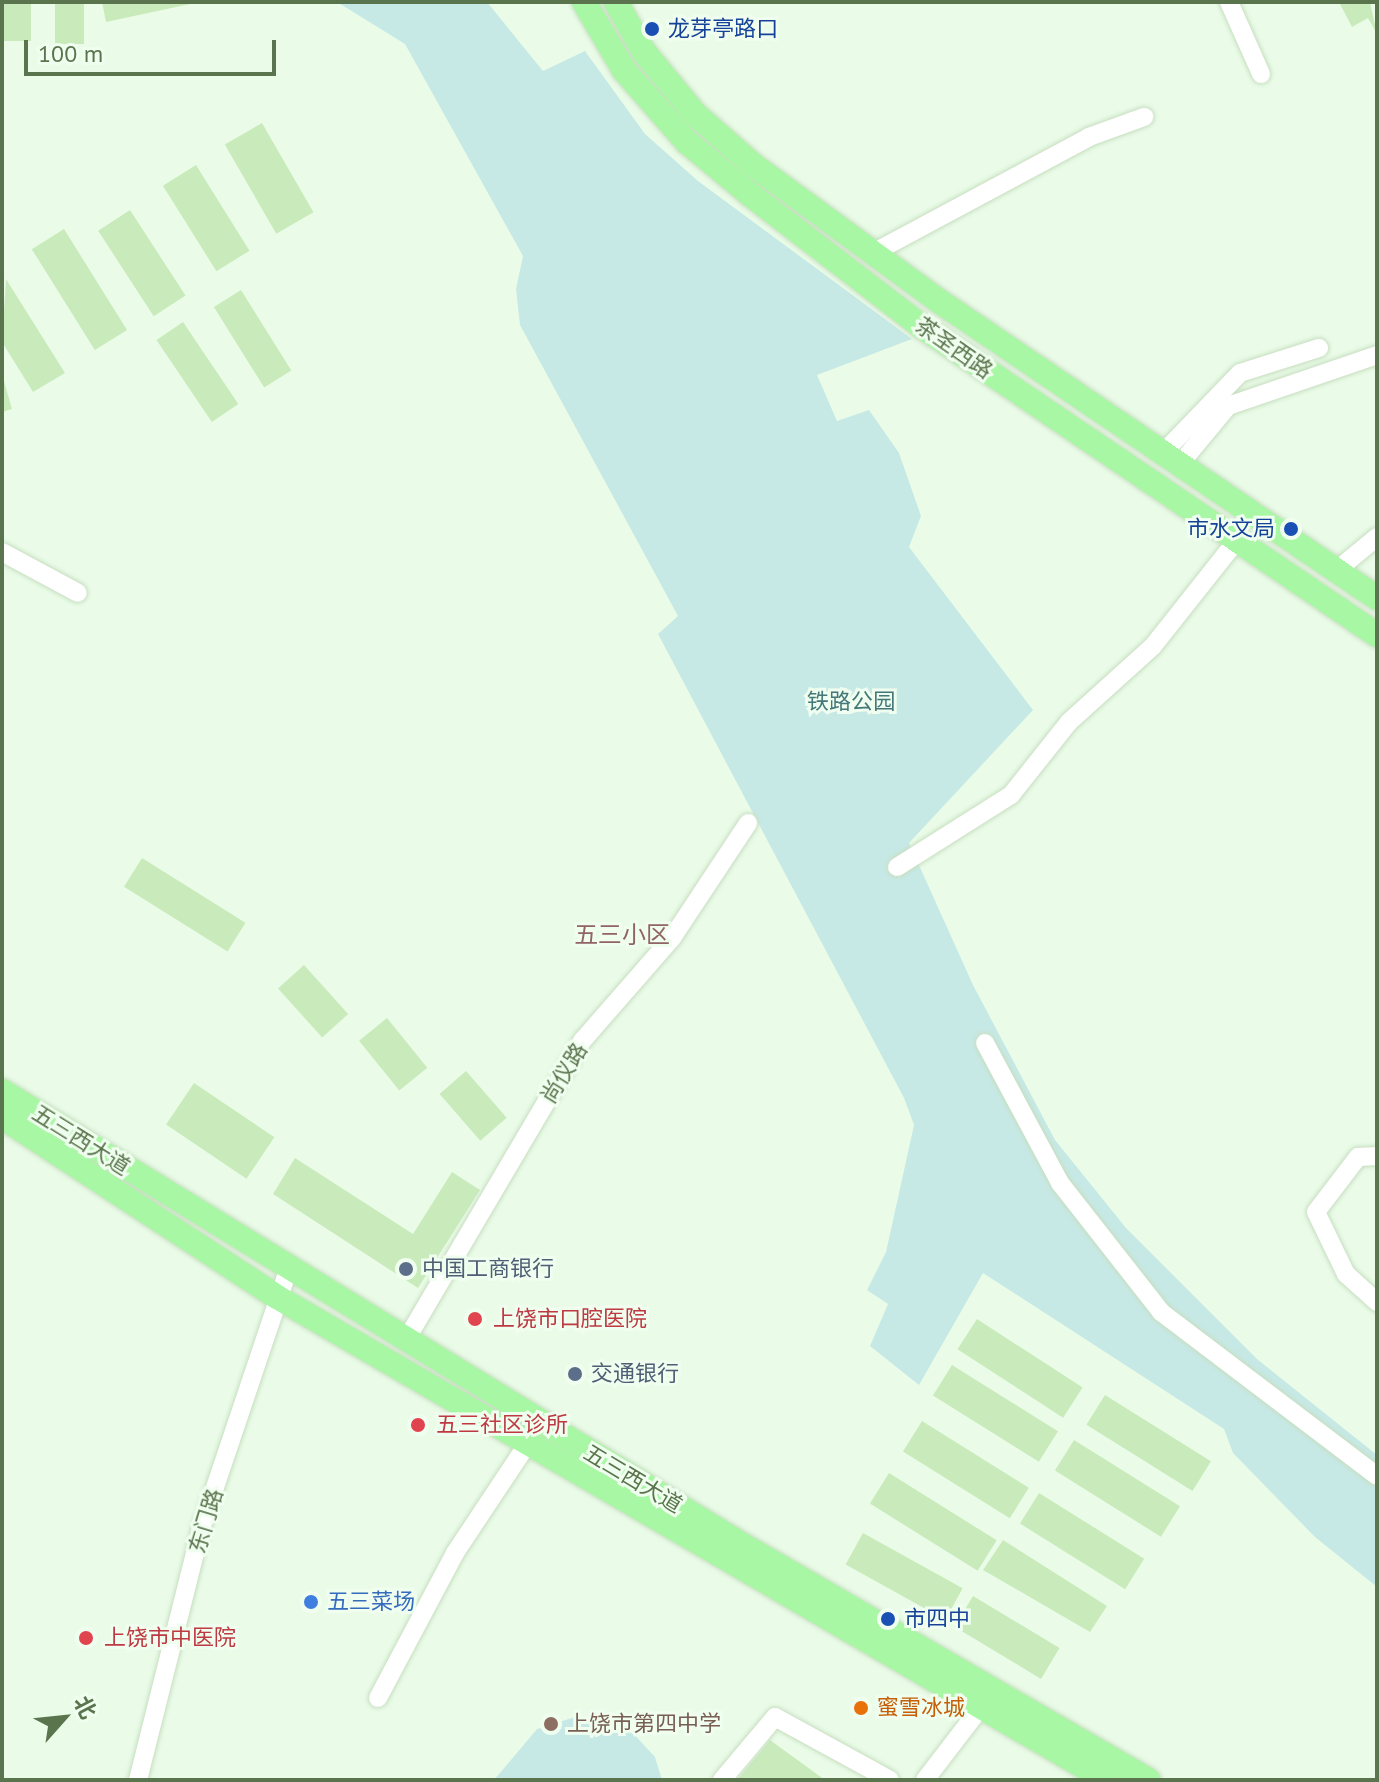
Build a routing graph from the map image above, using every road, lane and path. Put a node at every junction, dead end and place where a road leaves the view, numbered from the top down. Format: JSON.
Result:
{"nodes":[{"id":1,"x":584,"y":2,"type":"edge"},
{"id":2,"x":616,"y":2,"type":"edge"},
{"id":3,"x":1229,"y":2,"type":"edge"},
{"id":4,"x":1261,"y":74,"type":"dead end"},
{"id":5,"x":1144,"y":117,"type":"dead end"},
{"id":6,"x":873,"y":253,"type":"junction"},
{"id":7,"x":1319,"y":348,"type":"dead end"},
{"id":8,"x":1377,"y":355,"type":"edge"},
{"id":9,"x":1172,"y":459,"type":"junction"},
{"id":10,"x":1377,"y":538,"type":"edge"},
{"id":11,"x":1237,"y":540,"type":"junction"},
{"id":12,"x":2,"y":552,"type":"edge"},
{"id":13,"x":1337,"y":570,"type":"junction"},
{"id":14,"x":78,"y":593,"type":"dead end"},
{"id":15,"x":1377,"y":598,"type":"edge"},
{"id":16,"x":1377,"y":635,"type":"edge"},
{"id":17,"x":748,"y":823,"type":"dead end"},
{"id":18,"x":897,"y":867,"type":"dead end"},
{"id":19,"x":985,"y":1043,"type":"dead end"},
{"id":20,"x":2,"y":1091,"type":"edge"},
{"id":21,"x":2,"y":1117,"type":"edge"},
{"id":22,"x":1377,"y":1156,"type":"edge"},
{"id":23,"x":289,"y":1268,"type":"junction"},
{"id":24,"x":277,"y":1297,"type":"junction"},
{"id":25,"x":1377,"y":1302,"type":"edge"},
{"id":26,"x":406,"y":1340,"type":"junction"},
{"id":27,"x":528,"y":1443,"type":"junction"},
{"id":28,"x":1377,"y":1476,"type":"edge"},
{"id":29,"x":378,"y":1698,"type":"dead end"},
{"id":30,"x":981,"y":1707,"type":"junction"},
{"id":31,"x":138,"y":1780,"type":"edge"},
{"id":32,"x":722,"y":1780,"type":"edge"},
{"id":33,"x":890,"y":1780,"type":"edge"},
{"id":34,"x":925,"y":1780,"type":"edge"},
{"id":35,"x":1107,"y":1780,"type":"edge"},
{"id":36,"x":1148,"y":1780,"type":"edge"}],
"edges":[{"from":1,"to":11,"type":"main road","name":"茶圣西路"},
{"from":2,"to":6,"type":"main road","name":"茶圣西路"},
{"from":3,"to":4,"type":"street"},
{"from":5,"to":6,"type":"street"},
{"from":6,"to":9,"type":"main road","name":"茶圣西路"},
{"from":7,"to":9,"type":"street"},
{"from":8,"to":9,"type":"street"},
{"from":9,"to":13,"type":"main road","name":"茶圣西路"},
{"from":10,"to":13,"type":"street"},
{"from":11,"to":16,"type":"main road","name":"茶圣西路"},
{"from":11,"to":18,"type":"street"},
{"from":12,"to":14,"type":"street"},
{"from":13,"to":15,"type":"main road","name":"茶圣西路"},
{"from":17,"to":26,"type":"street","name":"尚仪路"},
{"from":19,"to":28,"type":"street"},
{"from":20,"to":23,"type":"main road","name":"五三西大道"},
{"from":21,"to":24,"type":"main road","name":"五三西大道"},
{"from":22,"to":25,"type":"street"},
{"from":23,"to":24,"type":"street","name":"东门路"},
{"from":23,"to":26,"type":"main road","name":"五三西大道"},
{"from":24,"to":27,"type":"main road","name":"五三西大道"},
{"from":24,"to":31,"type":"street","name":"东门路"},
{"from":26,"to":36,"type":"main road","name":"五三西大道"},
{"from":27,"to":29,"type":"street"},
{"from":27,"to":30,"type":"main road","name":"五三西大道"},
{"from":30,"to":34,"type":"street"},
{"from":30,"to":35,"type":"main road","name":"五三西大道"},
{"from":32,"to":33,"type":"street"}]}
